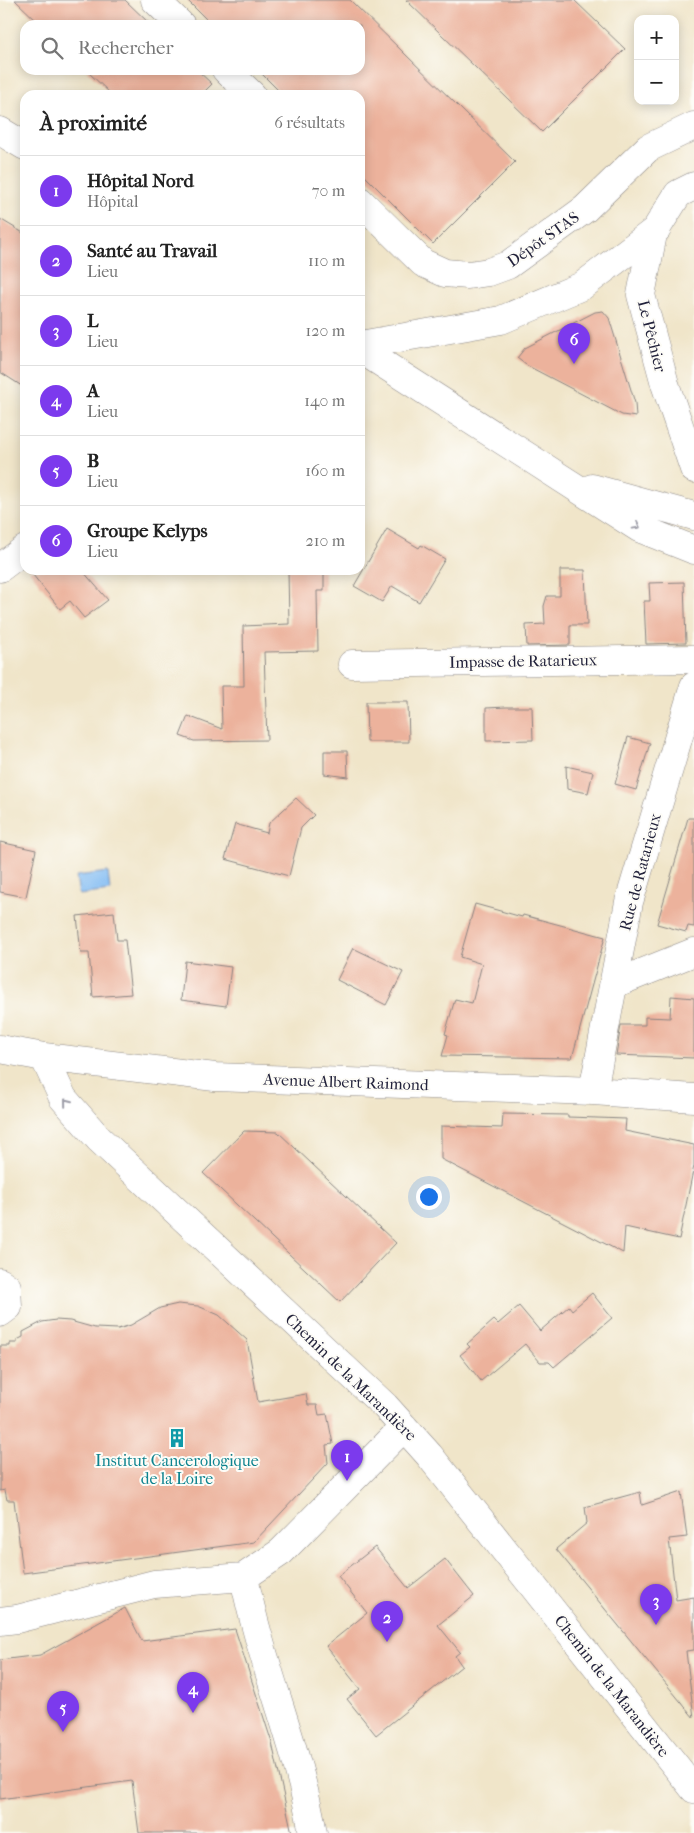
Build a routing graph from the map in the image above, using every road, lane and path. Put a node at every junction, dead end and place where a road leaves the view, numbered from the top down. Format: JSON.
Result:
{"nodes":[{"id":1,"x":155,"y":0,"type":"edge"},
{"id":2,"x":176,"y":20,"type":"edge"},
{"id":3,"x":231,"y":75,"type":"edge"},
{"id":4,"x":247,"y":90,"type":"edge"},
{"id":5,"x":694,"y":126,"type":"edge"},
{"id":6,"x":0,"y":131,"type":"edge"},
{"id":7,"x":20,"y":143,"type":"edge"},
{"id":8,"x":694,"y":186,"type":"edge"},
{"id":9,"x":365,"y":206,"type":"edge"},
{"id":10,"x":656,"y":229,"type":"junction"},
{"id":11,"x":365,"y":350,"type":"edge"},
{"id":12,"x":365,"y":353,"type":"edge"},
{"id":13,"x":694,"y":469,"type":"edge"},
{"id":14,"x":566,"y":481,"type":"junction"},
{"id":15,"x":694,"y":516,"type":"edge"},
{"id":16,"x":694,"y":550,"type":"edge"},
{"id":17,"x":20,"y":553,"type":"edge"},
{"id":18,"x":0,"y":568,"type":"edge"},
{"id":19,"x":694,"y":659,"type":"edge"},
{"id":20,"x":352,"y":664,"type":"dead end"},
{"id":21,"x":694,"y":686,"type":"edge"},
{"id":22,"x":694,"y":952,"type":"edge"},
{"id":23,"x":614,"y":984,"type":"junction"},
{"id":24,"x":0,"y":1049,"type":"edge"},
{"id":25,"x":44,"y":1057,"type":"junction"},
{"id":26,"x":594,"y":1091,"type":"junction"},
{"id":27,"x":694,"y":1098,"type":"edge"},
{"id":28,"x":0,"y":1282,"type":"edge"},
{"id":29,"x":0,"y":1313,"type":"edge"},
{"id":30,"x":404,"y":1427,"type":"junction"},
{"id":31,"x":244,"y":1577,"type":"junction"},
{"id":32,"x":0,"y":1621,"type":"edge"},
{"id":33,"x":694,"y":1789,"type":"edge"},
{"id":34,"x":313,"y":1833,"type":"edge"}],
"edges":[{"from":1,"to":2,"type":"street"},
{"from":3,"to":4,"type":"street"},
{"from":5,"to":9,"type":"street","name":"Dépôt STAS"},
{"from":6,"to":7,"type":"street"},
{"from":8,"to":10,"type":"street","name":"Le Pêchier"},
{"from":10,"to":11,"type":"street"},
{"from":10,"to":13,"type":"street","name":"Le Pêchier"},
{"from":12,"to":14,"type":"street"},
{"from":14,"to":15,"type":"street"},
{"from":14,"to":16,"type":"street","one_way":true},
{"from":17,"to":18,"type":"street"},
{"from":19,"to":20,"type":"street","name":"Impasse de Ratarieux"},
{"from":21,"to":23,"type":"street","name":"Rue de Ratarieux"},
{"from":22,"to":23,"type":"street"},
{"from":23,"to":26,"type":"street","name":"Rue de Ratarieux"},
{"from":24,"to":25,"type":"street","name":"Avenue Albert Raimond"},
{"from":25,"to":26,"type":"street","name":"Avenue Albert Raimond"},
{"from":30,"to":25,"type":"street","name":"Chemin de la Marandière","one_way":true},
{"from":26,"to":27,"type":"street","name":"Avenue Albert Raimond"},
{"from":28,"to":29,"type":"street"},
{"from":30,"to":31,"type":"street"},
{"from":30,"to":33,"type":"street","name":"Chemin de la Marandière"},
{"from":31,"to":32,"type":"street"},
{"from":31,"to":34,"type":"street"}]}
